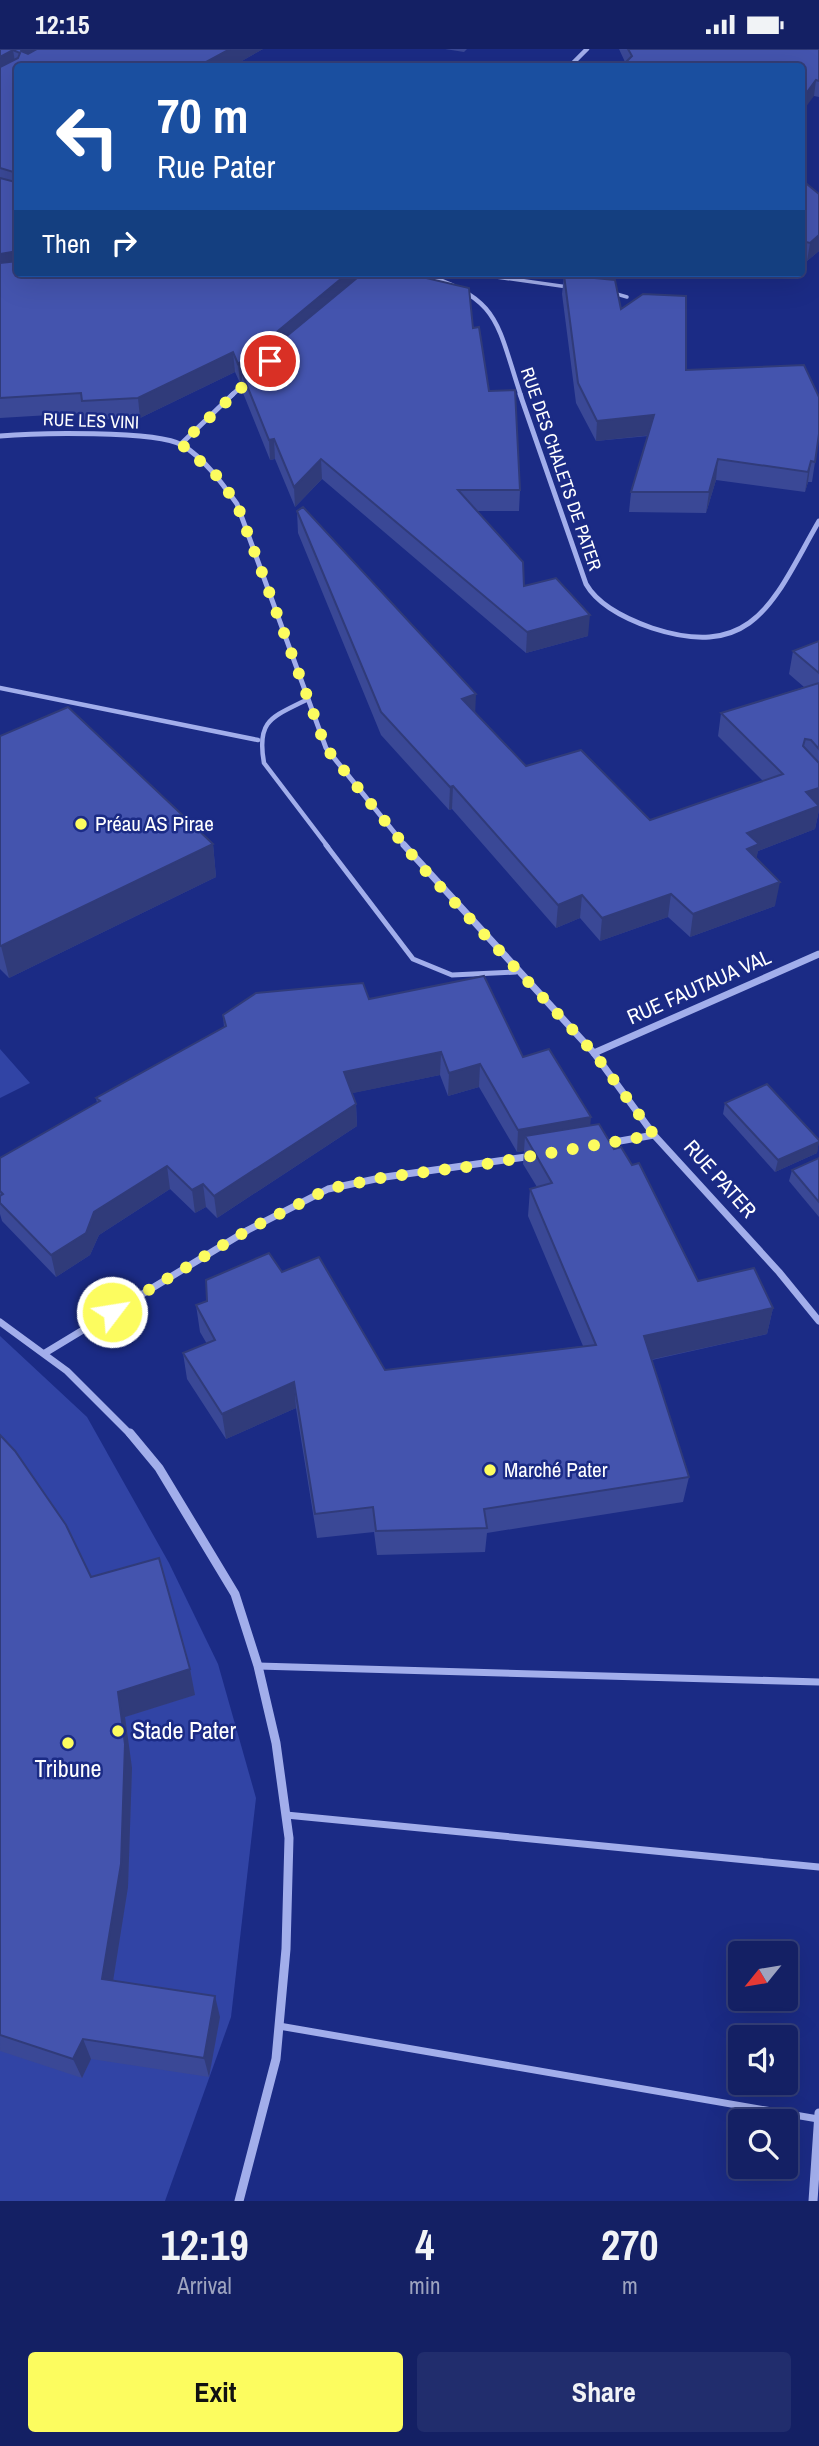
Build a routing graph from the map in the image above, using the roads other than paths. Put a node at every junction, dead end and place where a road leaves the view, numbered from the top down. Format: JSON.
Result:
{"nodes":[{"id":1,"x":587,"y":49,"type":"edge"},
{"id":2,"x":573,"y":63,"type":"edge"},
{"id":3,"x":431,"y":277,"type":"edge"},
{"id":4,"x":498,"y":277,"type":"edge"},
{"id":5,"x":579,"y":288,"type":"edge"},
{"id":6,"x":610,"y":293,"type":"edge"},
{"id":7,"x":627,"y":297,"type":"dead end"},
{"id":8,"x":253,"y":376,"type":"edge"},
{"id":9,"x":0,"y":436,"type":"edge"},
{"id":10,"x":181,"y":444,"type":"junction"},
{"id":11,"x":819,"y":521,"type":"edge"},
{"id":12,"x":0,"y":688,"type":"edge"},
{"id":13,"x":309,"y":699,"type":"junction"},
{"id":14,"x":258,"y":740,"type":"junction"},
{"id":15,"x":819,"y":954,"type":"edge"},
{"id":16,"x":516,"y":972,"type":"junction"},
{"id":17,"x":594,"y":1053,"type":"junction"},
{"id":18,"x":654,"y":1135,"type":"junction"},
{"id":19,"x":590,"y":1146,"type":"edge"},
{"id":20,"x":538,"y":1155,"type":"edge"},
{"id":21,"x":819,"y":1321,"type":"edge"},
{"id":22,"x":0,"y":1322,"type":"edge"},
{"id":23,"x":45,"y":1353,"type":"junction"},
{"id":24,"x":258,"y":1666,"type":"junction"},
{"id":25,"x":819,"y":1682,"type":"edge"},
{"id":26,"x":285,"y":1815,"type":"junction"},
{"id":27,"x":819,"y":1867,"type":"edge"},
{"id":28,"x":279,"y":2026,"type":"junction"},
{"id":29,"x":819,"y":2113,"type":"edge"},
{"id":30,"x":818,"y":2119,"type":"edge"},
{"id":31,"x":239,"y":2201,"type":"edge"},
{"id":32,"x":813,"y":2201,"type":"edge"}],
"edges":[{"from":1,"to":2,"type":"street"},
{"from":3,"to":11,"type":"street","name":"RUE DES CHALETS DE PATER"},
{"from":4,"to":5,"type":"lane"},
{"from":6,"to":7,"type":"lane"},
{"from":8,"to":10,"type":"street"},
{"from":9,"to":10,"type":"street","name":"RUE LES VINI"},
{"from":10,"to":13,"type":"street","name":"RUE PATER"},
{"from":12,"to":14,"type":"lane"},
{"from":13,"to":14,"type":"lane"},
{"from":13,"to":16,"type":"street","name":"RUE PATER"},
{"from":14,"to":16,"type":"lane"},
{"from":15,"to":17,"type":"street","name":"RUE FAUTAUA VAL"},
{"from":16,"to":17,"type":"street","name":"RUE PATER"},
{"from":17,"to":18,"type":"street","name":"RUE PATER"},
{"from":18,"to":19,"type":"street"},
{"from":18,"to":21,"type":"street","name":"RUE PATER"},
{"from":20,"to":23,"type":"street"},
{"from":22,"to":23,"type":"street"},
{"from":23,"to":24,"type":"street"},
{"from":24,"to":25,"type":"lane"},
{"from":24,"to":26,"type":"street"},
{"from":26,"to":27,"type":"lane"},
{"from":26,"to":28,"type":"street"},
{"from":28,"to":30,"type":"lane"},
{"from":28,"to":31,"type":"street"},
{"from":29,"to":30,"type":"street"},
{"from":30,"to":32,"type":"street"}]}
